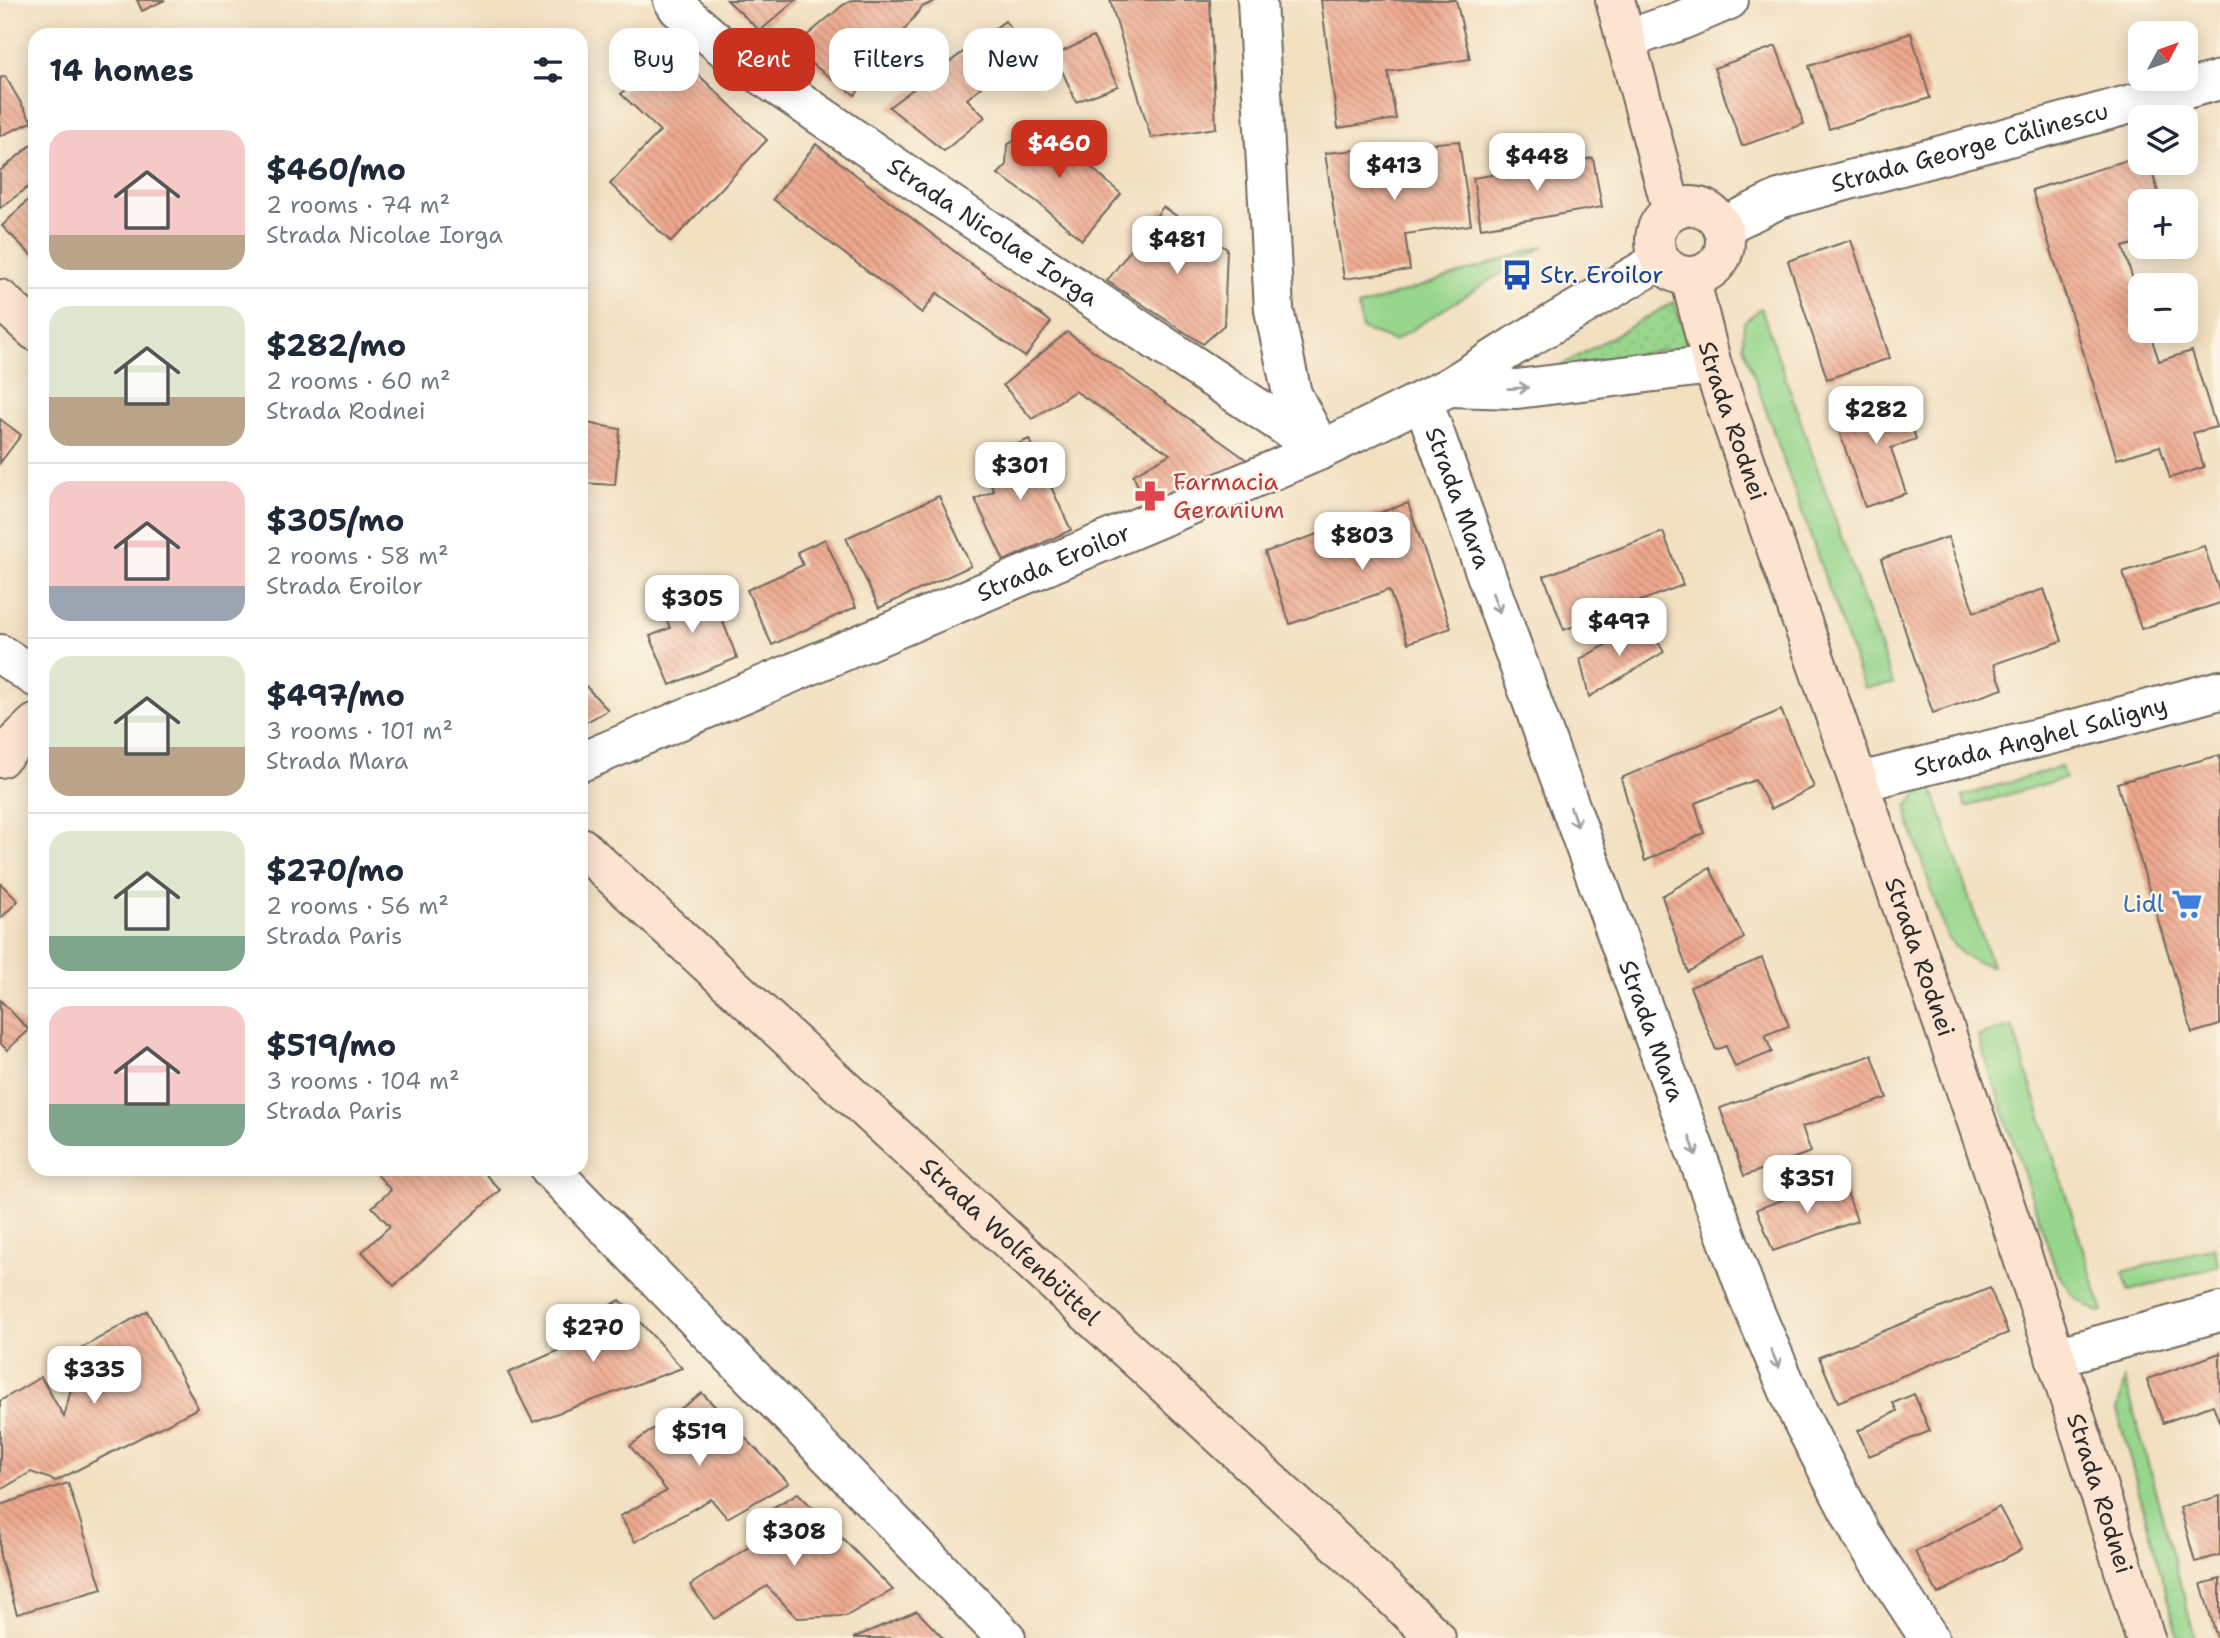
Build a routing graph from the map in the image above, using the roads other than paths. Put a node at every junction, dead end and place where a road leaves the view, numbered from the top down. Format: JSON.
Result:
{"nodes":[{"id":1,"x":673,"y":0,"type":"edge"},
{"id":2,"x":1257,"y":0,"type":"edge"},
{"id":3,"x":1615,"y":0,"type":"edge"},
{"id":4,"x":1729,"y":0,"type":"edge"},
{"id":5,"x":1625,"y":40,"type":"junction"},
{"id":6,"x":2220,"y":80,"type":"edge"},
{"id":7,"x":1672,"y":211,"type":"junction"},
{"id":8,"x":1722,"y":228,"type":"junction"},
{"id":9,"x":1675,"y":269,"type":"junction"},
{"id":10,"x":0,"y":299,"type":"edge"},
{"id":11,"x":28,"y":325,"type":"edge"},
{"id":12,"x":1712,"y":365,"type":"junction"},
{"id":13,"x":1436,"y":394,"type":"junction"},
{"id":14,"x":1321,"y":450,"type":"junction"},
{"id":15,"x":0,"y":654,"type":"edge"},
{"id":16,"x":28,"y":672,"type":"edge"},
{"id":17,"x":2220,"y":690,"type":"edge"},
{"id":18,"x":28,"y":731,"type":"edge"},
{"id":19,"x":0,"y":758,"type":"edge"},
{"id":20,"x":588,"y":759,"type":"edge"},
{"id":21,"x":1860,"y":782,"type":"junction"},
{"id":22,"x":588,"y":853,"type":"edge"},
{"id":23,"x":557,"y":1176,"type":"edge"},
{"id":24,"x":2220,"y":1312,"type":"edge"},
{"id":25,"x":2055,"y":1357,"type":"junction"},
{"id":26,"x":1006,"y":1638,"type":"edge"},
{"id":27,"x":1436,"y":1638,"type":"edge"},
{"id":28,"x":1929,"y":1638,"type":"edge"},
{"id":29,"x":2145,"y":1638,"type":"edge"}],
"edges":[{"from":1,"to":14,"type":"street","name":"Strada Nicolae Iorga"},
{"from":2,"to":14,"type":"street"},
{"from":3,"to":5,"type":"main road"},
{"from":4,"to":5,"type":"street"},
{"from":5,"to":7,"type":"main road"},
{"from":6,"to":8,"type":"street","name":"Strada George Călinescu"},
{"from":7,"to":8,"type":"main road"},
{"from":7,"to":9,"type":"main road","name":"Strada Rodnei"},
{"from":8,"to":9,"type":"main road"},
{"from":9,"to":12,"type":"main road","name":"Strada Rodnei"},
{"from":9,"to":13,"type":"street","name":"Strada Eroilor"},
{"from":10,"to":11,"type":"main road"},
{"from":13,"to":12,"type":"street","one_way":true},
{"from":12,"to":21,"type":"main road","name":"Strada Rodnei"},
{"from":13,"to":14,"type":"street","name":"Strada Eroilor"},
{"from":13,"to":28,"type":"street","name":"Strada Mara","one_way":true},
{"from":14,"to":20,"type":"street","name":"Strada Eroilor"},
{"from":15,"to":16,"type":"street"},
{"from":17,"to":21,"type":"street","name":"Strada Anghel Saligny"},
{"from":18,"to":19,"type":"main road"},
{"from":21,"to":25,"type":"main road","name":"Strada Rodnei"},
{"from":22,"to":27,"type":"main road","name":"Strada Wolfenbüttel"},
{"from":23,"to":26,"type":"street"},
{"from":24,"to":25,"type":"street"},
{"from":25,"to":29,"type":"main road","name":"Strada Rodnei"}]}
